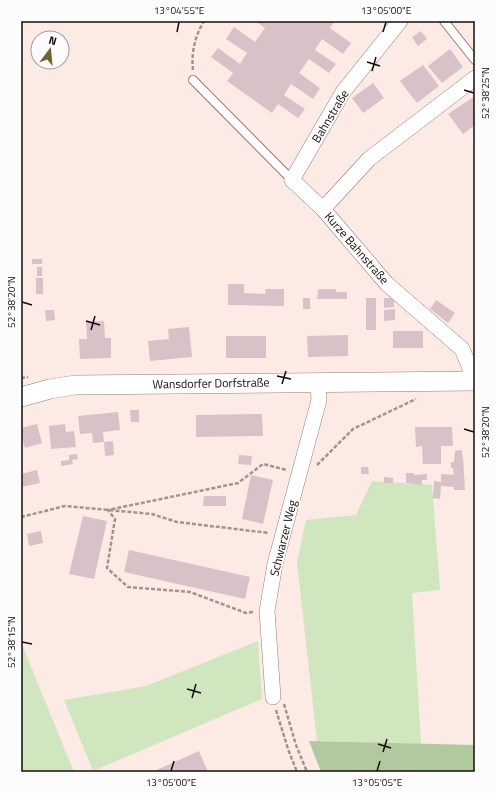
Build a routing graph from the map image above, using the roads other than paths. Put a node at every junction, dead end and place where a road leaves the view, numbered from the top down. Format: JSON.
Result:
{"nodes":[{"id":1,"x":400,"y":21,"type":"edge"},
{"id":2,"x":444,"y":21,"type":"edge"},
{"id":3,"x":475,"y":60,"type":"edge"},
{"id":4,"x":475,"y":78,"type":"edge"},
{"id":5,"x":193,"y":80,"type":"road end"},
{"id":6,"x":292,"y":180,"type":"junction"},
{"id":7,"x":323,"y":209,"type":"junction"},
{"id":8,"x":473,"y":381,"type":"edge"},
{"id":9,"x":318,"y":382,"type":"junction"},
{"id":10,"x":21,"y":397,"type":"edge"},
{"id":11,"x":278,"y":700,"type":"road end"}],
"edges":[{"from":1,"to":6,"type":"street","name":"Bahnstraße"},
{"from":2,"to":3,"type":"lane"},
{"from":4,"to":7,"type":"street","name":"Kurze Bahnstraße"},
{"from":5,"to":6,"type":"lane"},
{"from":6,"to":7,"type":"street"},
{"from":7,"to":8,"type":"street","name":"Kurze Bahnstraße"},
{"from":8,"to":9,"type":"street","name":"Wansdorfer Dorfstraße"},
{"from":9,"to":10,"type":"street","name":"Wansdorfer Dorfstraße"},
{"from":9,"to":11,"type":"street","name":"Schwarzer Weg"}]}
